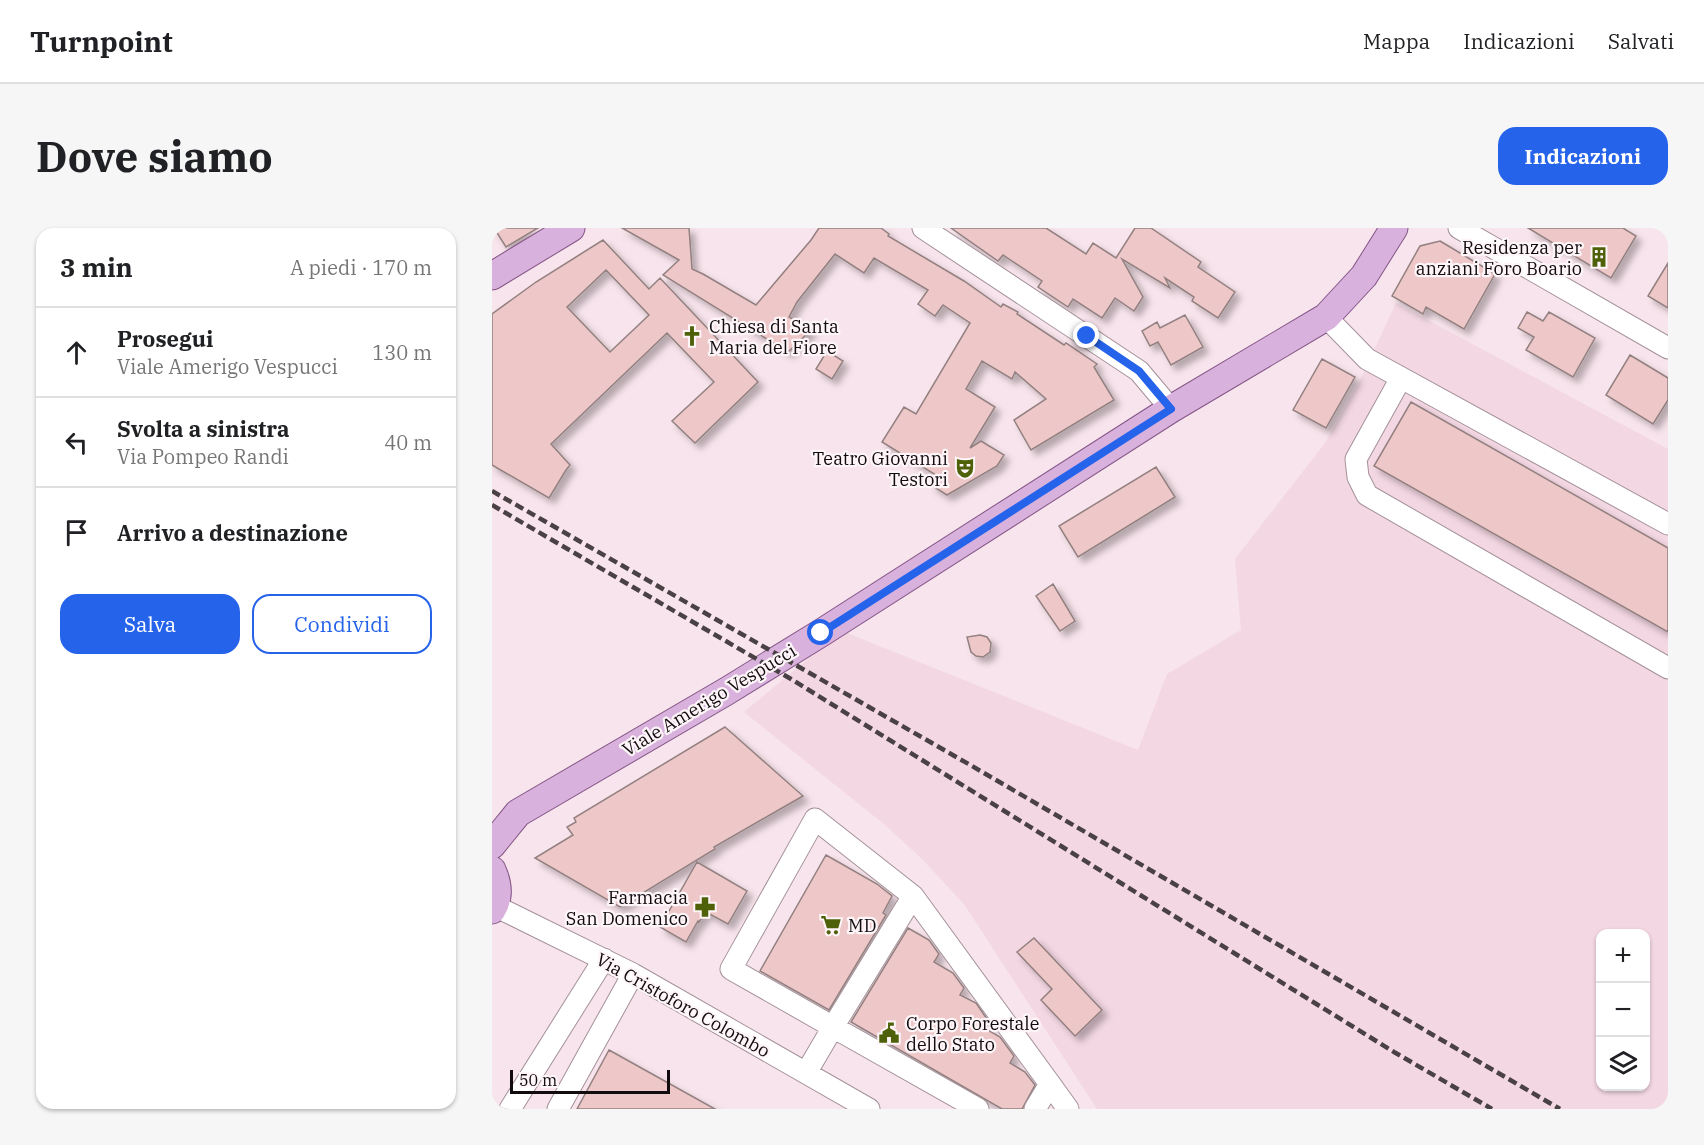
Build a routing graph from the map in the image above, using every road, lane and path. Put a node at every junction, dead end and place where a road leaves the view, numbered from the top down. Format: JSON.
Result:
{"nodes":[{"id":1,"x":571,"y":228,"type":"edge"},
{"id":2,"x":923,"y":228,"type":"edge"},
{"id":3,"x":1394,"y":228,"type":"edge"},
{"id":4,"x":1459,"y":228,"type":"edge"},
{"id":5,"x":492,"y":276,"type":"edge"},
{"id":6,"x":1326,"y":317,"type":"junction"},
{"id":7,"x":1668,"y":348,"type":"edge"},
{"id":8,"x":1401,"y":378,"type":"junction"},
{"id":9,"x":1171,"y":409,"type":"junction"},
{"id":10,"x":1668,"y":524,"type":"edge"},
{"id":11,"x":1668,"y":668,"type":"edge"},
{"id":12,"x":492,"y":845,"type":"edge"},
{"id":13,"x":492,"y":870,"type":"edge"},
{"id":14,"x":913,"y":896,"type":"junction"},
{"id":15,"x":493,"y":908,"type":"edge"},
{"id":16,"x":604,"y":959,"type":"junction"},
{"id":17,"x":633,"y":974,"type":"junction"},
{"id":18,"x":832,"y":1027,"type":"junction"},
{"id":19,"x":806,"y":1073,"type":"junction"},
{"id":20,"x":1050,"y":1084,"type":"junction"},
{"id":21,"x":510,"y":1109,"type":"edge"},
{"id":22,"x":558,"y":1109,"type":"edge"},
{"id":23,"x":869,"y":1109,"type":"edge"},
{"id":24,"x":978,"y":1109,"type":"edge"},
{"id":25,"x":1035,"y":1109,"type":"edge"},
{"id":26,"x":1068,"y":1109,"type":"edge"}],
"edges":[{"from":1,"to":5,"type":"main road"},
{"from":2,"to":9,"type":"street"},
{"from":3,"to":6,"type":"main road","name":"Viale Amerigo Vespucci"},
{"from":4,"to":7,"type":"street"},
{"from":6,"to":8,"type":"street"},
{"from":6,"to":9,"type":"main road","name":"Viale Amerigo Vespucci"},
{"from":8,"to":10,"type":"street"},
{"from":8,"to":11,"type":"street"},
{"from":9,"to":12,"type":"main road","name":"Viale Amerigo Vespucci"},
{"from":13,"to":15,"type":"main road"},
{"from":14,"to":18,"type":"street"},
{"from":14,"to":18,"type":"street"},
{"from":14,"to":20,"type":"street"},
{"from":15,"to":16,"type":"street","name":"Via Cristoforo Colombo"},
{"from":16,"to":17,"type":"street","name":"Via Cristoforo Colombo"},
{"from":16,"to":21,"type":"street"},
{"from":17,"to":19,"type":"street","name":"Via Cristoforo Colombo"},
{"from":17,"to":22,"type":"street"},
{"from":18,"to":19,"type":"street"},
{"from":18,"to":24,"type":"street"},
{"from":19,"to":23,"type":"street","name":"Via Cristoforo Colombo"},
{"from":20,"to":25,"type":"street"},
{"from":20,"to":26,"type":"street"}]}
